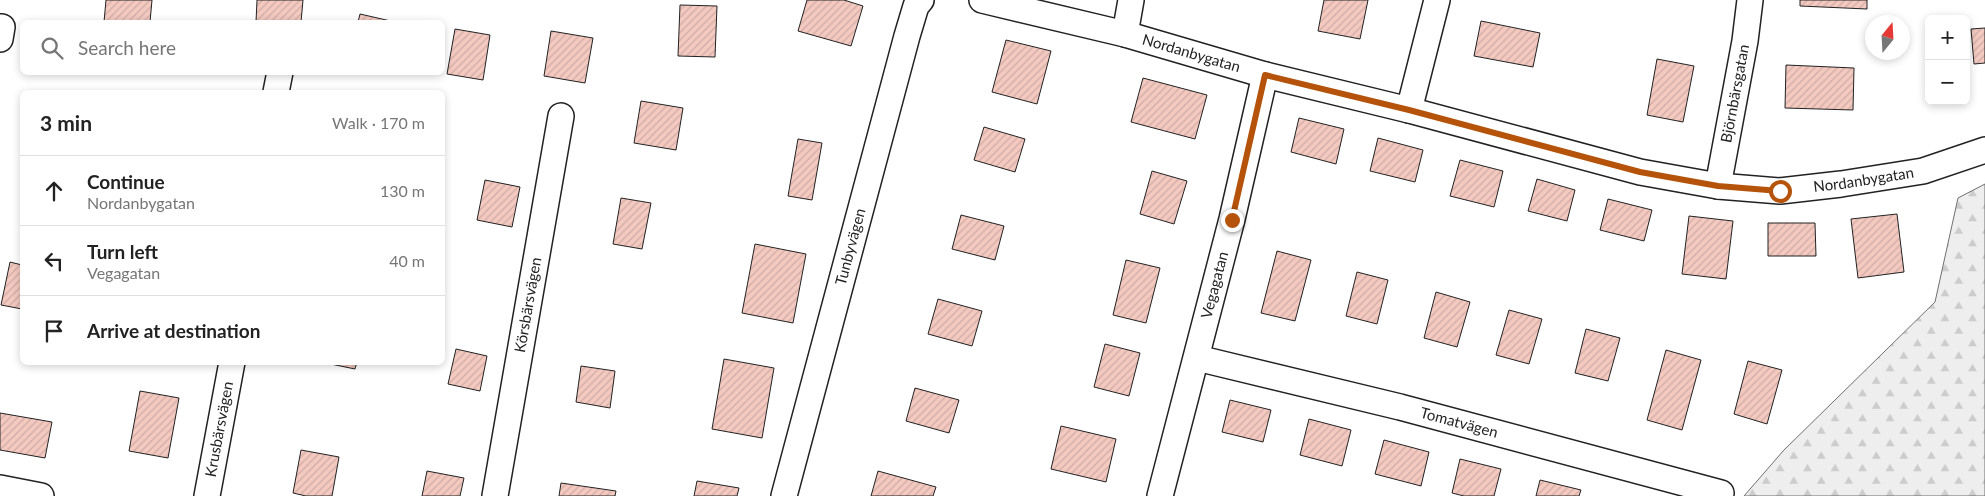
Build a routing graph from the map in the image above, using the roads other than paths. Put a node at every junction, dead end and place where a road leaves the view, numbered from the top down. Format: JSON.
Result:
{"nodes":[{"id":1,"x":921,"y":0,"type":"edge"},
{"id":2,"x":982,"y":0,"type":"edge"},
{"id":3,"x":1132,"y":0,"type":"edge"},
{"id":4,"x":1437,"y":0,"type":"edge"},
{"id":5,"x":1750,"y":0,"type":"edge"},
{"id":6,"x":1125,"y":34,"type":"junction"},
{"id":7,"x":279,"y":75,"type":"edge"},
{"id":8,"x":1265,"y":75,"type":"junction"},
{"id":9,"x":276,"y":90,"type":"edge"},
{"id":10,"x":1409,"y":110,"type":"junction"},
{"id":11,"x":562,"y":116,"type":"dead end"},
{"id":12,"x":1985,"y":150,"type":"edge"},
{"id":13,"x":1718,"y":186,"type":"junction"},
{"id":14,"x":1197,"y":358,"type":"junction"},
{"id":15,"x":231,"y":365,"type":"edge"},
{"id":16,"x":0,"y":488,"type":"edge"},
{"id":17,"x":1721,"y":493,"type":"dead end"},
{"id":18,"x":41,"y":496,"type":"edge"},
{"id":19,"x":207,"y":496,"type":"edge"},
{"id":20,"x":496,"y":496,"type":"edge"},
{"id":21,"x":784,"y":496,"type":"edge"},
{"id":22,"x":1160,"y":496,"type":"edge"}],
"edges":[{"from":1,"to":21,"type":"street","name":"Tunbyvägen"},
{"from":2,"to":6,"type":"street","name":"Nordanbygatan"},
{"from":3,"to":6,"type":"street"},
{"from":4,"to":10,"type":"street"},
{"from":5,"to":13,"type":"street","name":"Björnbärsgatan"},
{"from":6,"to":8,"type":"street","name":"Nordanbygatan"},
{"from":7,"to":9,"type":"street"},
{"from":8,"to":10,"type":"street","name":"Nordanbygatan"},
{"from":8,"to":14,"type":"street","name":"Vegagatan"},
{"from":10,"to":13,"type":"street","name":"Nordanbygatan"},
{"from":11,"to":20,"type":"street","name":"Körsbärsvägen"},
{"from":12,"to":13,"type":"street","name":"Nordanbygatan"},
{"from":14,"to":17,"type":"street","name":"Tomatvägen"},
{"from":14,"to":22,"type":"street","name":"Vegagatan"},
{"from":15,"to":19,"type":"street","name":"Krusbärsvägen"},
{"from":16,"to":18,"type":"street"}]}
